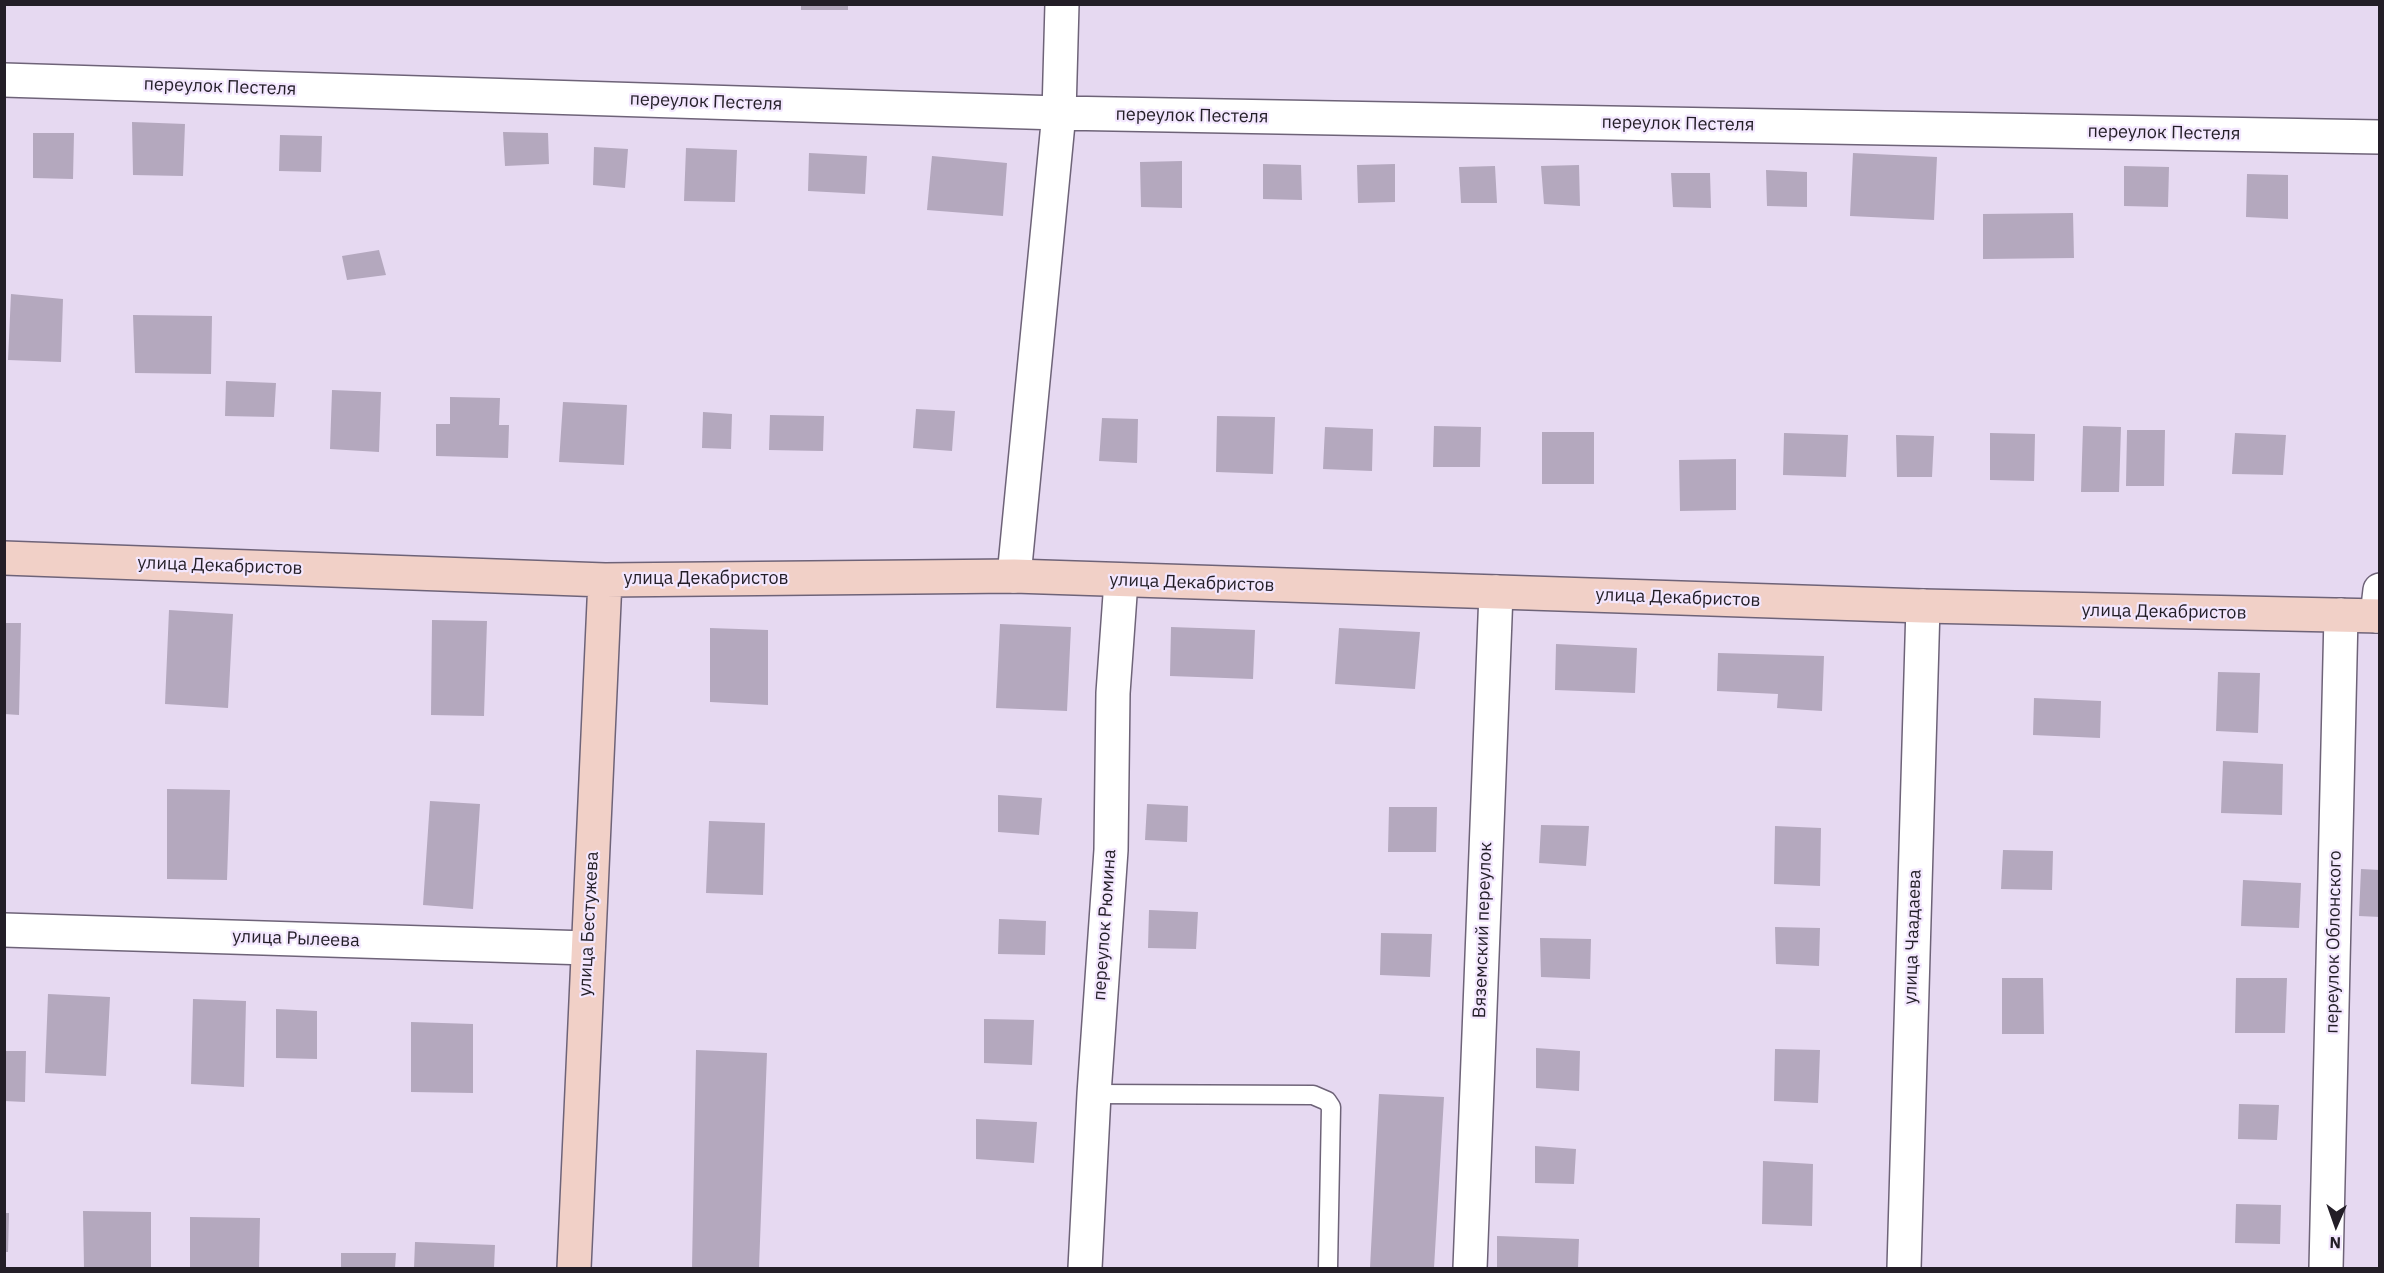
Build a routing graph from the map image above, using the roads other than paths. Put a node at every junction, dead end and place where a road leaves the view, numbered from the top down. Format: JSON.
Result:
{"nodes":[{"id":1,"x":1062,"y":4,"type":"edge"},
{"id":2,"x":4,"y":80,"type":"edge"},
{"id":3,"x":1059,"y":113,"type":"junction"},
{"id":4,"x":2379,"y":137,"type":"edge"},
{"id":5,"x":4,"y":558,"type":"edge"},
{"id":6,"x":1014,"y":576,"type":"junction"},
{"id":7,"x":605,"y":580,"type":"junction"},
{"id":8,"x":1121,"y":581,"type":"junction"},
{"id":9,"x":1496,"y":592,"type":"junction"},
{"id":10,"x":1923,"y":606,"type":"junction"},
{"id":11,"x":2378,"y":607,"type":"edge"},
{"id":12,"x":2342,"y":615,"type":"junction"},
{"id":13,"x":4,"y":930,"type":"edge"},
{"id":14,"x":588,"y":948,"type":"junction"},
{"id":15,"x":1094,"y":1094,"type":"junction"},
{"id":16,"x":574,"y":1269,"type":"edge"},
{"id":17,"x":1085,"y":1269,"type":"edge"},
{"id":18,"x":1328,"y":1269,"type":"edge"},
{"id":19,"x":1470,"y":1269,"type":"edge"},
{"id":20,"x":1904,"y":1269,"type":"edge"},
{"id":21,"x":2326,"y":1269,"type":"edge"}],
"edges":[{"from":1,"to":3,"type":"street"},
{"from":2,"to":3,"type":"street","name":"переулок Пестеля"},
{"from":3,"to":4,"type":"street","name":"переулок Пестеля"},
{"from":3,"to":6,"type":"street"},
{"from":5,"to":7,"type":"street","name":"улица Декабристов"},
{"from":6,"to":7,"type":"street","name":"улица Декабристов"},
{"from":6,"to":8,"type":"street","name":"улица Декабристов"},
{"from":7,"to":14,"type":"street","name":"улица Бестужева"},
{"from":8,"to":9,"type":"street","name":"улица Декабристов"},
{"from":8,"to":15,"type":"street","name":"переулок Рюмина"},
{"from":9,"to":10,"type":"street","name":"улица Декабристов"},
{"from":9,"to":19,"type":"street","name":"Вяземский переулок"},
{"from":10,"to":12,"type":"street","name":"улица Декабристов"},
{"from":10,"to":20,"type":"street","name":"улица Чаадаева"},
{"from":11,"to":12,"type":"street","name":"улица Декабристов"},
{"from":12,"to":21,"type":"street","name":"переулок Облонского"},
{"from":13,"to":14,"type":"street","name":"улица Рылеева"},
{"from":14,"to":16,"type":"street","name":"улица Бестужева"},
{"from":15,"to":17,"type":"street","name":"переулок Рюмина"},
{"from":15,"to":18,"type":"lane"}]}
